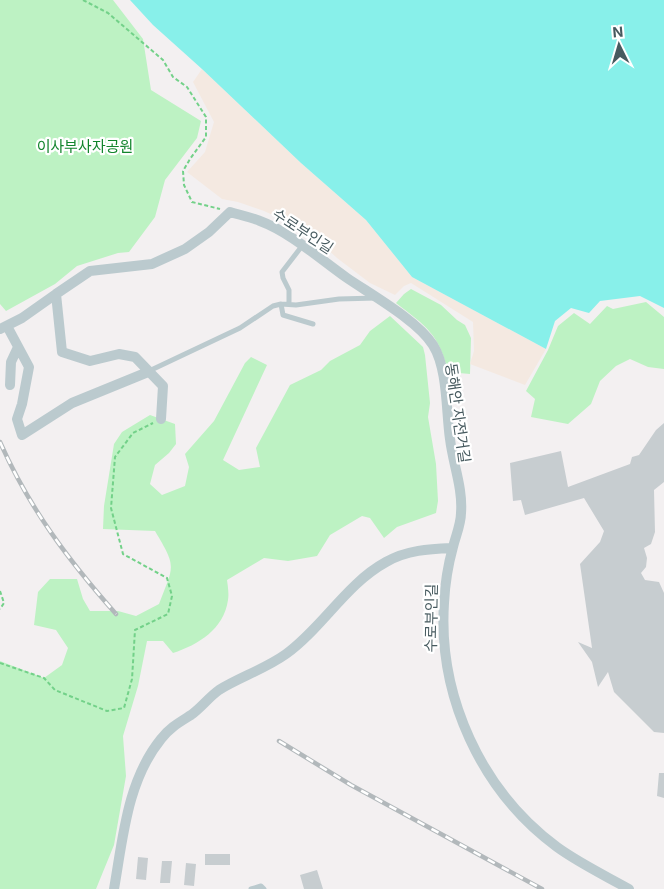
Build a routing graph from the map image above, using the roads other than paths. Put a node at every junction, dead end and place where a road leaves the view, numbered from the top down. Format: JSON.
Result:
{"nodes":[{"id":1,"x":302,"y":246,"type":"junction"},
{"id":2,"x":56,"y":294,"type":"junction"},
{"id":3,"x":376,"y":298,"type":"junction"},
{"id":4,"x":281,"y":304,"type":"junction"},
{"id":5,"x":289,"y":304,"type":"junction"},
{"id":6,"x":314,"y":324,"type":"dead end"},
{"id":7,"x":3,"y":327,"type":"edge"},
{"id":8,"x":18,"y":347,"type":"junction"},
{"id":9,"x":148,"y":372,"type":"junction"},
{"id":10,"x":10,"y":385,"type":"dead end"},
{"id":11,"x":161,"y":420,"type":"road end"},
{"id":12,"x":452,"y":548,"type":"junction"},
{"id":13,"x":114,"y":889,"type":"edge"},
{"id":14,"x":250,"y":889,"type":"edge"},
{"id":15,"x":264,"y":889,"type":"edge"},
{"id":16,"x":629,"y":889,"type":"edge"}],
"edges":[{"from":1,"to":2,"type":"street","name":"수로부인길"},
{"from":1,"to":3,"type":"street","name":"수로부인길"},
{"from":1,"to":5,"type":"lane"},
{"from":2,"to":7,"type":"street"},
{"from":2,"to":9,"type":"street"},
{"from":3,"to":5,"type":"lane"},
{"from":3,"to":12,"type":"street","name":"수로부인길"},
{"from":4,"to":5,"type":"lane"},
{"from":4,"to":6,"type":"lane"},
{"from":4,"to":9,"type":"lane"},
{"from":7,"to":8,"type":"street"},
{"from":8,"to":9,"type":"street"},
{"from":8,"to":10,"type":"street"},
{"from":9,"to":11,"type":"street"},
{"from":12,"to":13,"type":"street"},
{"from":12,"to":16,"type":"street","name":"수로부인길"},
{"from":14,"to":15,"type":"lane"}]}
